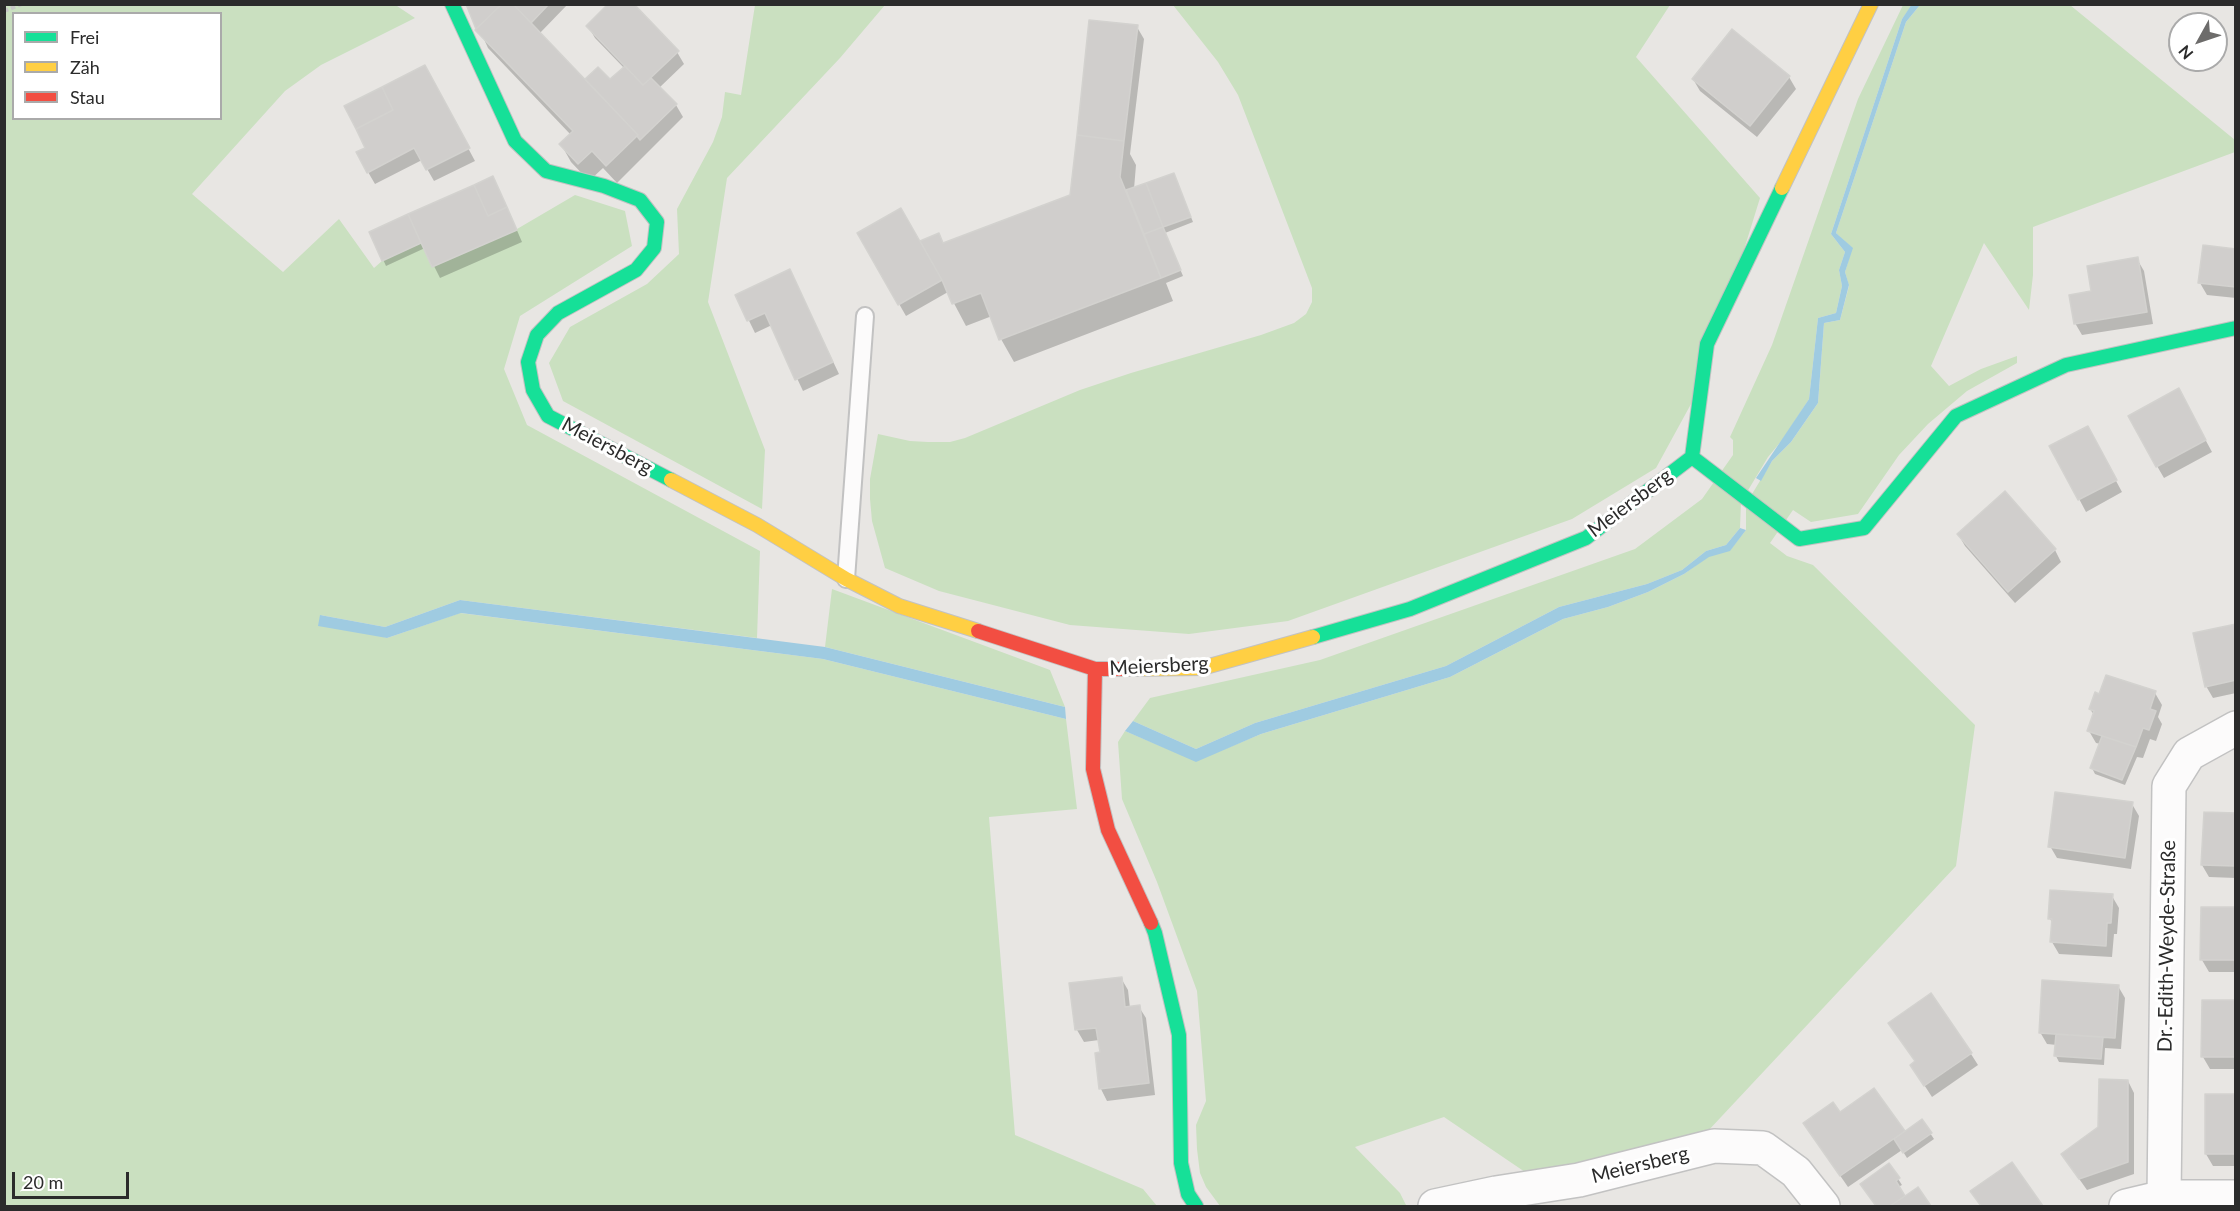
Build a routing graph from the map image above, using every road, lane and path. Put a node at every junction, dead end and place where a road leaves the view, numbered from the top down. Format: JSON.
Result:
{"nodes":[{"id":1,"x":22,"y":4,"type":"edge"},
{"id":2,"x":452,"y":4,"type":"edge"},
{"id":3,"x":1871,"y":4,"type":"edge"},
{"id":4,"x":4,"y":11,"type":"edge"},
{"id":5,"x":865,"y":316,"type":"dead end"},
{"id":6,"x":2235,"y":328,"type":"edge"},
{"id":7,"x":1692,"y":456,"type":"junction"},
{"id":8,"x":846,"y":579,"type":"junction"},
{"id":9,"x":1095,"y":669,"type":"junction"},
{"id":10,"x":2235,"y":728,"type":"edge"},
{"id":11,"x":2164,"y":1197,"type":"junction"},
{"id":12,"x":2235,"y":1197,"type":"edge"},
{"id":13,"x":1196,"y":1206,"type":"edge"},
{"id":14,"x":1435,"y":1206,"type":"edge"},
{"id":15,"x":1822,"y":1206,"type":"edge"},
{"id":16,"x":2126,"y":1206,"type":"edge"}],
"edges":[{"from":1,"to":4,"type":"path"},
{"from":2,"to":8,"type":"street","name":"Meiersberg"},
{"from":3,"to":7,"type":"street","name":"Meiersberg"},
{"from":5,"to":8,"type":"lane"},
{"from":6,"to":7,"type":"street"},
{"from":7,"to":9,"type":"street","name":"Meiersberg"},
{"from":8,"to":9,"type":"street","name":"Meiersberg"},
{"from":9,"to":13,"type":"street","name":"Meiersberg"},
{"from":10,"to":11,"type":"street","name":"Dr.-Edith-Weyde-Straße"},
{"from":11,"to":12,"type":"street"},
{"from":11,"to":16,"type":"street"},
{"from":14,"to":15,"type":"street","name":"Meiersberg"}]}
